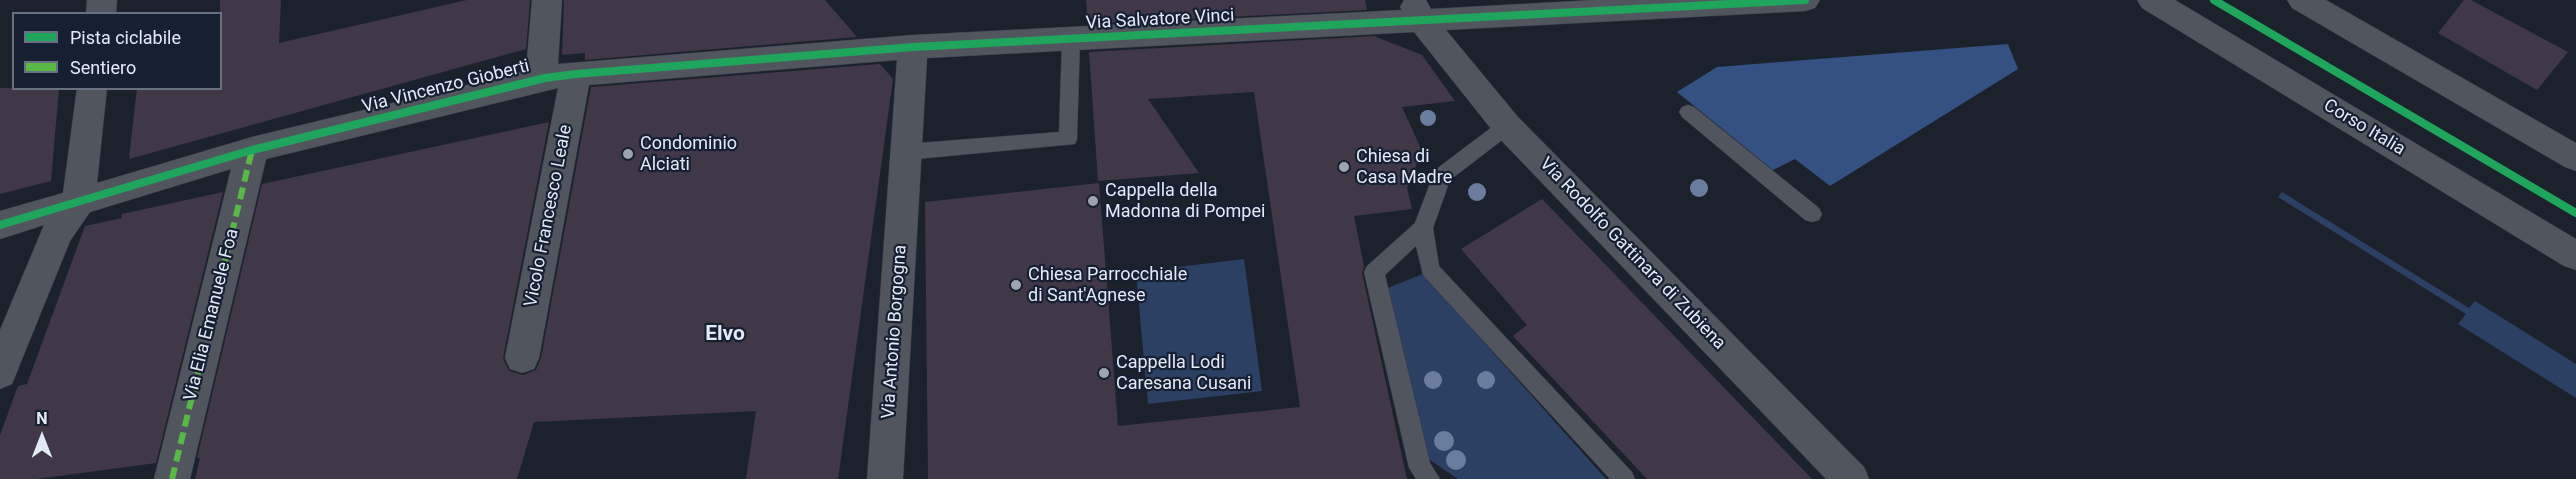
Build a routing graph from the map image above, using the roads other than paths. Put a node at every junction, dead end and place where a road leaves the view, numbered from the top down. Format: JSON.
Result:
{"nodes":[{"id":1,"x":547,"y":0,"type":"edge"},
{"id":2,"x":1805,"y":0,"type":"edge"},
{"id":3,"x":2152,"y":0,"type":"edge"},
{"id":4,"x":2302,"y":0,"type":"edge"},
{"id":5,"x":1417,"y":10,"type":"edge"},
{"id":6,"x":1071,"y":40,"type":"junction"},
{"id":7,"x":913,"y":48,"type":"junction"},
{"id":8,"x":560,"y":76,"type":"junction"},
{"id":9,"x":92,"y":90,"type":"edge"},
{"id":10,"x":1689,"y":112,"type":"dead end"},
{"id":11,"x":1507,"y":126,"type":"junction"},
{"id":12,"x":252,"y":150,"type":"junction"},
{"id":13,"x":906,"y":152,"type":"junction"},
{"id":14,"x":2576,"y":158,"type":"edge"},
{"id":15,"x":78,"y":203,"type":"junction"},
{"id":16,"x":1812,"y":214,"type":"dead end"},
{"id":17,"x":0,"y":225,"type":"edge"},
{"id":18,"x":1423,"y":228,"type":"junction"},
{"id":19,"x":2576,"y":256,"type":"edge"},
{"id":20,"x":522,"y":358,"type":"dead end"},
{"id":21,"x":0,"y":373,"type":"edge"},
{"id":22,"x":172,"y":479,"type":"edge"},
{"id":23,"x":885,"y":479,"type":"edge"},
{"id":24,"x":1429,"y":479,"type":"edge"},
{"id":25,"x":1624,"y":479,"type":"edge"},
{"id":26,"x":1851,"y":479,"type":"edge"}],
"edges":[{"from":1,"to":8,"type":"street","name":"Vicolo Francesco Leale"},
{"from":2,"to":5,"type":"street","name":"Via Salvatore Vinci"},
{"from":3,"to":19,"type":"street","name":"Corso Italia"},
{"from":4,"to":14,"type":"street"},
{"from":5,"to":6,"type":"street","name":"Via Salvatore Vinci"},
{"from":5,"to":11,"type":"street","name":"Via Rodolfo Gattinara di Zubiena"},
{"from":6,"to":7,"type":"street","name":"Via Salvatore Vinci"},
{"from":6,"to":13,"type":"lane"},
{"from":7,"to":8,"type":"street","name":"Via Vincenzo Gioberti"},
{"from":7,"to":13,"type":"street","name":"Via Antonio Borgogna"},
{"from":8,"to":12,"type":"street","name":"Via Vincenzo Gioberti"},
{"from":8,"to":20,"type":"street","name":"Vicolo Francesco Leale"},
{"from":9,"to":15,"type":"street"},
{"from":10,"to":16,"type":"lane"},
{"from":11,"to":18,"type":"lane"},
{"from":11,"to":26,"type":"street","name":"Via Rodolfo Gattinara di Zubiena"},
{"from":12,"to":15,"type":"street","name":"Via Vincenzo Gioberti"},
{"from":12,"to":22,"type":"street","name":"Via Elia Emanuele Foa"},
{"from":13,"to":23,"type":"street","name":"Via Antonio Borgogna"},
{"from":15,"to":17,"type":"street","name":"Via Vincenzo Gioberti"},
{"from":15,"to":21,"type":"street"},
{"from":18,"to":24,"type":"lane"},
{"from":18,"to":25,"type":"lane"}]}
